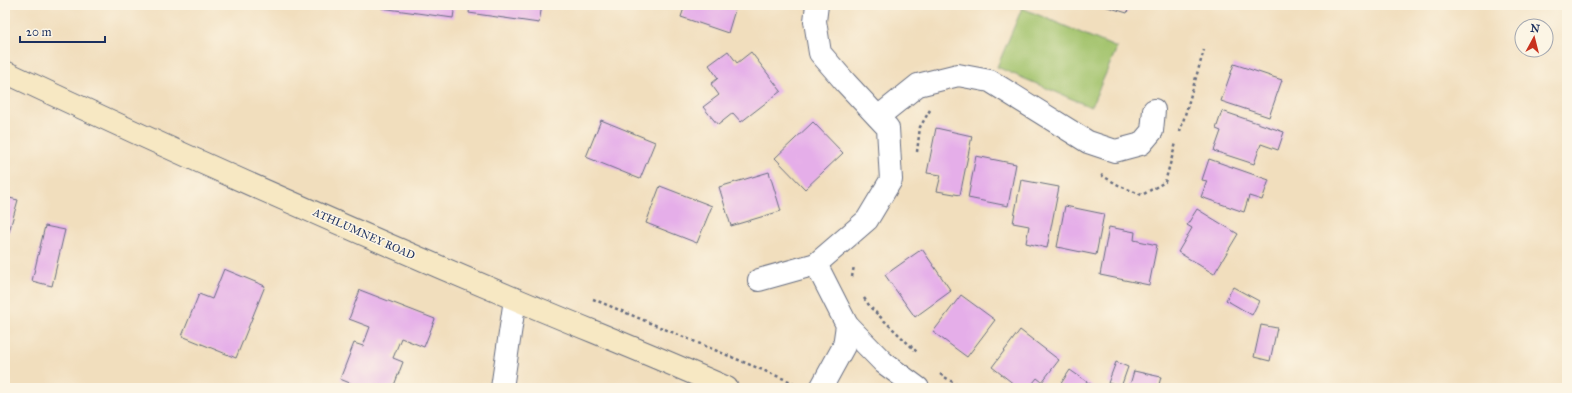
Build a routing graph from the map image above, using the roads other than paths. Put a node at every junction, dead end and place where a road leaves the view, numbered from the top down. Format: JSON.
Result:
{"nodes":[{"id":1,"x":817,"y":5,"type":"edge"},
{"id":2,"x":5,"y":72,"type":"edge"},
{"id":3,"x":1154,"y":110,"type":"dead end"},
{"id":4,"x":878,"y":117,"type":"junction"},
{"id":5,"x":816,"y":264,"type":"junction"},
{"id":6,"x":759,"y":280,"type":"dead end"},
{"id":7,"x":515,"y":299,"type":"junction"},
{"id":8,"x":847,"y":325,"type":"junction"},
{"id":9,"x":810,"y":387,"type":"edge"},
{"id":10,"x":502,"y":388,"type":"edge"},
{"id":11,"x":727,"y":388,"type":"edge"},
{"id":12,"x":918,"y":388,"type":"edge"}],
"edges":[{"from":1,"to":4,"type":"street"},
{"from":2,"to":7,"type":"main road","name":"ATHLUMNEY ROAD"},
{"from":3,"to":4,"type":"street"},
{"from":4,"to":5,"type":"street"},
{"from":5,"to":6,"type":"street"},
{"from":5,"to":8,"type":"street"},
{"from":7,"to":10,"type":"street"},
{"from":7,"to":11,"type":"main road","name":"ATHLUMNEY ROAD"},
{"from":8,"to":9,"type":"street"},
{"from":8,"to":12,"type":"street"}]}
